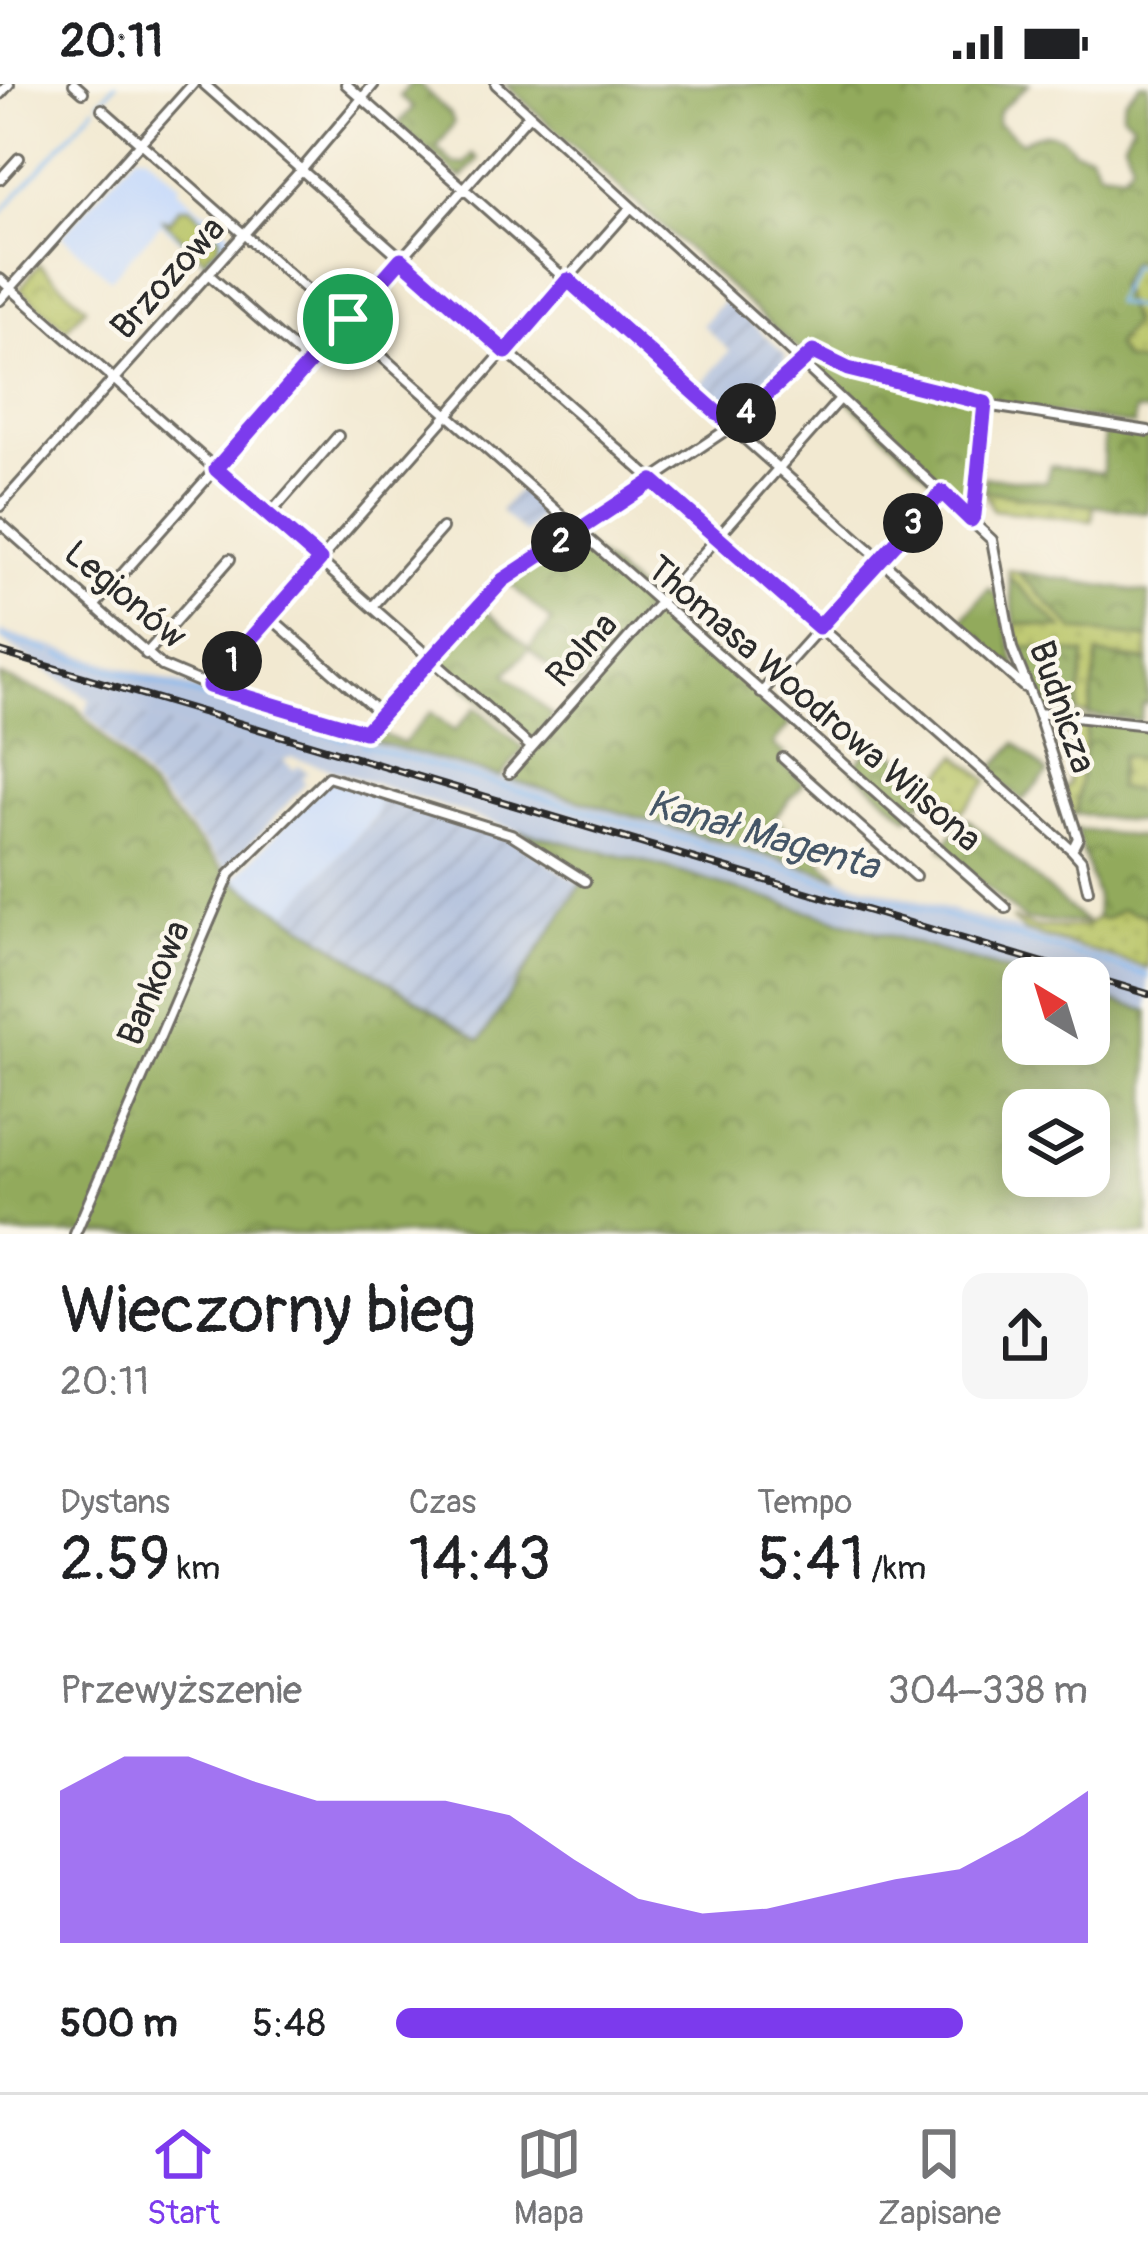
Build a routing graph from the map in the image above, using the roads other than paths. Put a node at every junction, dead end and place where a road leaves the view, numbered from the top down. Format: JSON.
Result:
{"nodes":[{"id":1,"x":9,"y":84,"type":"edge"},
{"id":2,"x":74,"y":84,"type":"edge"},
{"id":3,"x":193,"y":84,"type":"edge"},
{"id":4,"x":204,"y":84,"type":"edge"},
{"id":5,"x":346,"y":84,"type":"edge"},
{"id":6,"x":374,"y":84,"type":"edge"},
{"id":7,"x":496,"y":84,"type":"edge"},
{"id":8,"x":83,"y":92,"type":"dead end"},
{"id":9,"x":0,"y":94,"type":"edge"},
{"id":10,"x":363,"y":99,"type":"junction"},
{"id":11,"x":102,"y":109,"type":"dead end"},
{"id":12,"x":529,"y":115,"type":"junction"},
{"id":13,"x":140,"y":143,"type":"junction"},
{"id":14,"x":19,"y":158,"type":"dead end"},
{"id":15,"x":302,"y":170,"type":"junction"},
{"id":16,"x":0,"y":179,"type":"edge"},
{"id":17,"x":464,"y":189,"type":"junction"},
{"id":18,"x":631,"y":207,"type":"junction"},
{"id":19,"x":243,"y":235,"type":"junction"},
{"id":20,"x":401,"y":259,"type":"junction"},
{"id":21,"x":208,"y":274,"type":"junction"},
{"id":22,"x":0,"y":279,"type":"edge"},
{"id":23,"x":568,"y":280,"type":"junction"},
{"id":24,"x":10,"y":288,"type":"junction"},
{"id":25,"x":0,"y":300,"type":"edge"},
{"id":26,"x":344,"y":324,"type":"junction"},
{"id":27,"x":506,"y":352,"type":"junction"},
{"id":28,"x":800,"y":361,"type":"junction"},
{"id":29,"x":310,"y":363,"type":"junction"},
{"id":30,"x":114,"y":379,"type":"junction"},
{"id":31,"x":839,"y":400,"type":"junction"},
{"id":32,"x":985,"y":403,"type":"junction"},
{"id":33,"x":448,"y":417,"type":"junction"},
{"id":34,"x":732,"y":426,"type":"junction"},
{"id":35,"x":1148,"y":431,"type":"edge"},
{"id":36,"x":338,"y":436,"type":"dead end"},
{"id":37,"x":216,"y":469,"type":"junction"},
{"id":38,"x":779,"y":469,"type":"junction"},
{"id":39,"x":653,"y":481,"type":"junction"},
{"id":40,"x":942,"y":492,"type":"junction"},
{"id":41,"x":0,"y":506,"type":"edge"},
{"id":42,"x":269,"y":515,"type":"junction"},
{"id":43,"x":971,"y":520,"type":"junction"},
{"id":44,"x":0,"y":524,"type":"edge"},
{"id":45,"x":442,"y":528,"type":"dead end"},
{"id":46,"x":577,"y":531,"type":"junction"},
{"id":47,"x":719,"y":538,"type":"junction"},
{"id":48,"x":230,"y":559,"type":"dead end"},
{"id":49,"x":881,"y":559,"type":"junction"},
{"id":50,"x":320,"y":560,"type":"junction"},
{"id":51,"x":659,"y":603,"type":"junction"},
{"id":52,"x":94,"y":606,"type":"junction"},
{"id":53,"x":373,"y":606,"type":"junction"},
{"id":54,"x":271,"y":617,"type":"junction"},
{"id":55,"x":819,"y":627,"type":"junction"},
{"id":56,"x":146,"y":653,"type":"junction"},
{"id":57,"x":432,"y":658,"type":"junction"},
{"id":58,"x":209,"y":686,"type":"junction"},
{"id":59,"x":1030,"y":692,"type":"junction"},
{"id":60,"x":761,"y":693,"type":"junction"},
{"id":61,"x":1038,"y":713,"type":"junction"},
{"id":62,"x":382,"y":715,"type":"junction"},
{"id":63,"x":1148,"y":725,"type":"edge"},
{"id":64,"x":531,"y":748,"type":"junction"},
{"id":65,"x":783,"y":758,"type":"dead end"},
{"id":66,"x":509,"y":773,"type":"dead end"},
{"id":67,"x":1072,"y":850,"type":"junction"},
{"id":68,"x":915,"y":876,"type":"dead end"},
{"id":69,"x":585,"y":881,"type":"dead end"},
{"id":70,"x":1088,"y":890,"type":"dead end"},
{"id":71,"x":1006,"y":908,"type":"dead end"},
{"id":72,"x":75,"y":1234,"type":"edge"}],
"edges":[{"from":1,"to":9,"type":"street"},
{"from":2,"to":8,"type":"street"},
{"from":3,"to":13,"type":"street"},
{"from":4,"to":15,"type":"street"},
{"from":5,"to":10,"type":"street"},
{"from":6,"to":10,"type":"street","name":"Brzozowa"},
{"from":7,"to":12,"type":"street"},
{"from":10,"to":15,"type":"street","name":"Brzozowa"},
{"from":10,"to":17,"type":"street"},
{"from":11,"to":13,"type":"street","name":"Thomasa Woodrowa Wilsona"},
{"from":12,"to":17,"type":"street"},
{"from":12,"to":18,"type":"street"},
{"from":13,"to":19,"type":"street","name":"Thomasa Woodrowa Wilsona"},
{"from":13,"to":24,"type":"street"},
{"from":14,"to":16,"type":"street"},
{"from":15,"to":19,"type":"street","name":"Brzozowa"},
{"from":15,"to":20,"type":"street"},
{"from":17,"to":20,"type":"street"},
{"from":17,"to":23,"type":"street"},
{"from":18,"to":23,"type":"street"},
{"from":18,"to":28,"type":"street"},
{"from":19,"to":21,"type":"street","name":"Brzozowa"},
{"from":19,"to":26,"type":"street","name":"Thomasa Woodrowa Wilsona"},
{"from":20,"to":26,"type":"street"},
{"from":20,"to":27,"type":"street"},
{"from":21,"to":29,"type":"street"},
{"from":21,"to":30,"type":"street","name":"Brzozowa"},
{"from":22,"to":24,"type":"street"},
{"from":23,"to":27,"type":"street"},
{"from":23,"to":34,"type":"street"},
{"from":24,"to":25,"type":"street"},
{"from":24,"to":30,"type":"street"},
{"from":26,"to":29,"type":"street"},
{"from":26,"to":33,"type":"street","name":"Thomasa Woodrowa Wilsona"},
{"from":27,"to":33,"type":"street"},
{"from":27,"to":39,"type":"street"},
{"from":28,"to":31,"type":"street"},
{"from":28,"to":32,"type":"street"},
{"from":28,"to":34,"type":"street"},
{"from":29,"to":37,"type":"street"},
{"from":30,"to":37,"type":"street"},
{"from":30,"to":41,"type":"street","name":"Brzozowa"},
{"from":31,"to":38,"type":"street","name":"Rolna"},
{"from":31,"to":40,"type":"street"},
{"from":32,"to":35,"type":"street"},
{"from":32,"to":43,"type":"street"},
{"from":33,"to":46,"type":"street","name":"Thomasa Woodrowa Wilsona"},
{"from":33,"to":50,"type":"street"},
{"from":34,"to":38,"type":"street"},
{"from":34,"to":39,"type":"street"},
{"from":36,"to":42,"type":"street"},
{"from":37,"to":42,"type":"street"},
{"from":37,"to":52,"type":"street"},
{"from":38,"to":47,"type":"street","name":"Rolna"},
{"from":38,"to":49,"type":"street"},
{"from":39,"to":46,"type":"street"},
{"from":39,"to":47,"type":"street"},
{"from":40,"to":43,"type":"street"},
{"from":40,"to":49,"type":"street"},
{"from":42,"to":50,"type":"street"},
{"from":43,"to":59,"type":"street","name":"Budnicza"},
{"from":44,"to":52,"type":"street","name":"Legionów"},
{"from":45,"to":53,"type":"street"},
{"from":46,"to":51,"type":"street","name":"Thomasa Woodrowa Wilsona"},
{"from":46,"to":57,"type":"street"},
{"from":47,"to":51,"type":"street","name":"Rolna"},
{"from":47,"to":55,"type":"street"},
{"from":48,"to":56,"type":"street"},
{"from":49,"to":55,"type":"street"},
{"from":49,"to":59,"type":"street"},
{"from":50,"to":53,"type":"street"},
{"from":50,"to":54,"type":"street"},
{"from":51,"to":60,"type":"street","name":"Thomasa Woodrowa Wilsona"},
{"from":51,"to":64,"type":"street","name":"Rolna"},
{"from":52,"to":56,"type":"street","name":"Legionów"},
{"from":53,"to":57,"type":"street"},
{"from":54,"to":58,"type":"street"},
{"from":54,"to":62,"type":"street"},
{"from":55,"to":60,"type":"street"},
{"from":55,"to":67,"type":"street"},
{"from":56,"to":58,"type":"street","name":"Legionów"},
{"from":57,"to":62,"type":"street"},
{"from":57,"to":64,"type":"street"},
{"from":58,"to":62,"type":"street","name":"Legionów"},
{"from":59,"to":61,"type":"street","name":"Budnicza"},
{"from":60,"to":71,"type":"street","name":"Thomasa Woodrowa Wilsona"},
{"from":61,"to":63,"type":"street"},
{"from":61,"to":67,"type":"street","name":"Budnicza"},
{"from":64,"to":66,"type":"street","name":"Rolna"},
{"from":65,"to":68,"type":"street"},
{"from":67,"to":70,"type":"street","name":"Budnicza"},
{"from":69,"to":72,"type":"street","name":"Bankowa"}]}
